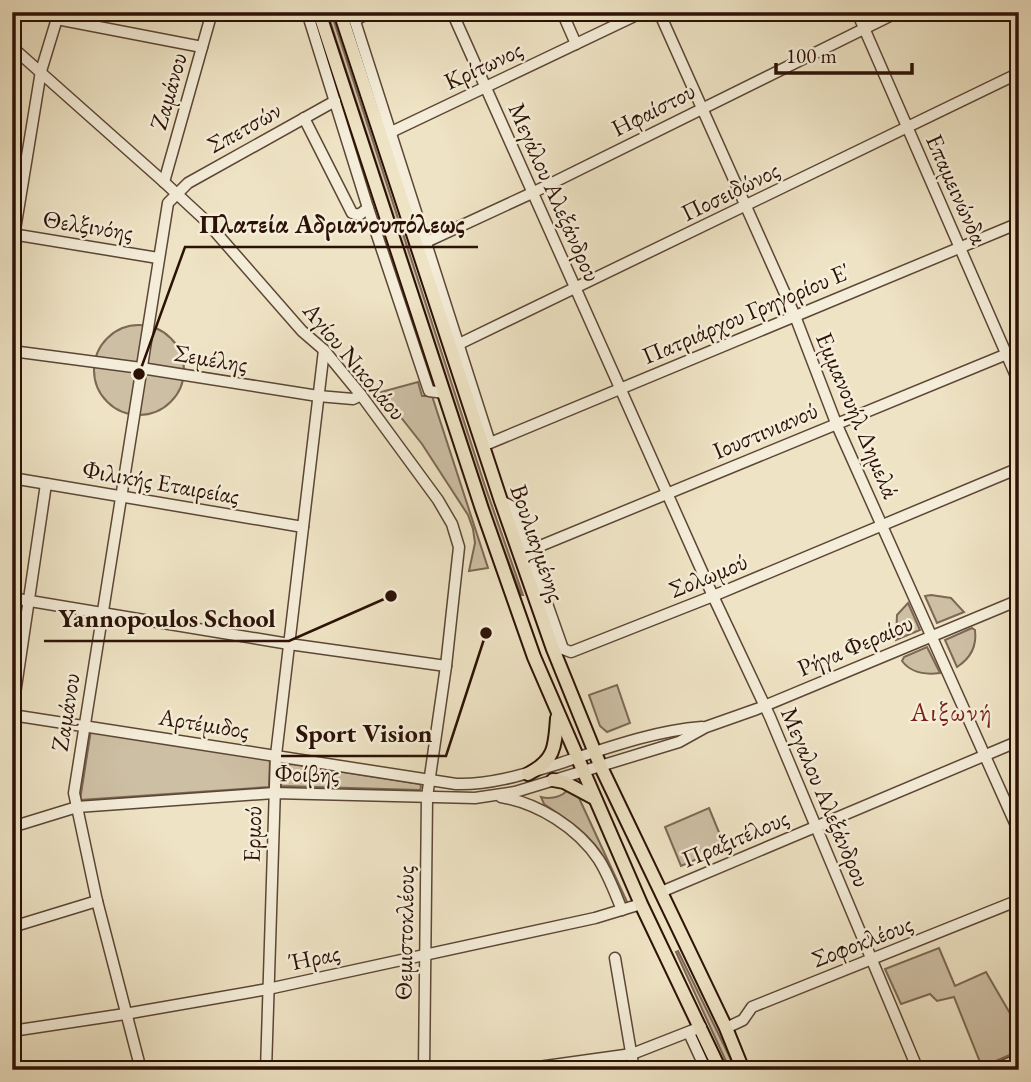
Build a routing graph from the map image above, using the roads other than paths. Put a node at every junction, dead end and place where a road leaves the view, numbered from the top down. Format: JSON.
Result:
{"nodes":[{"id":1,"x":212,"y":12,"type":"edge"},
{"id":2,"x":307,"y":12,"type":"edge"},
{"id":3,"x":318,"y":12,"type":"edge"},
{"id":4,"x":340,"y":12,"type":"edge"},
{"id":5,"x":370,"y":12,"type":"edge"},
{"id":6,"x":452,"y":12,"type":"edge"},
{"id":7,"x":562,"y":12,"type":"edge"},
{"id":8,"x":643,"y":12,"type":"edge"},
{"id":9,"x":659,"y":12,"type":"edge"},
{"id":10,"x":858,"y":12,"type":"edge"},
{"id":11,"x":898,"y":12,"type":"edge"},
{"id":12,"x":58,"y":16,"type":"edge"},
{"id":13,"x":353,"y":16,"type":"edge"},
{"id":14,"x":864,"y":28,"type":"junction"},
{"id":15,"x":576,"y":44,"type":"junction"},
{"id":16,"x":12,"y":47,"type":"edge"},
{"id":17,"x":202,"y":47,"type":"junction"},
{"id":18,"x":41,"y":71,"type":"junction"},
{"id":19,"x":1019,"y":73,"type":"edge"},
{"id":20,"x":485,"y":87,"type":"junction"},
{"id":21,"x":335,"y":101,"type":"junction"},
{"id":22,"x":702,"y":108,"type":"junction"},
{"id":23,"x":304,"y":118,"type":"junction"},
{"id":24,"x":908,"y":127,"type":"junction"},
{"id":25,"x":385,"y":134,"type":"junction"},
{"id":26,"x":353,"y":135,"type":"junction"},
{"id":27,"x":164,"y":181,"type":"junction"},
{"id":28,"x":176,"y":193,"type":"junction"},
{"id":29,"x":532,"y":193,"type":"junction"},
{"id":30,"x":408,"y":203,"type":"junction"},
{"id":31,"x":746,"y":206,"type":"junction"},
{"id":32,"x":368,"y":208,"type":"junction"},
{"id":33,"x":1019,"y":223,"type":"edge"},
{"id":34,"x":13,"y":234,"type":"edge"},
{"id":35,"x":426,"y":242,"type":"junction"},
{"id":36,"x":960,"y":247,"type":"junction"},
{"id":37,"x":12,"y":248,"type":"edge"},
{"id":38,"x":158,"y":258,"type":"junction"},
{"id":39,"x":576,"y":289,"type":"junction"},
{"id":40,"x":794,"y":316,"type":"junction"},
{"id":41,"x":449,"y":329,"type":"junction"},
{"id":42,"x":459,"y":344,"type":"junction"},
{"id":43,"x":1019,"y":349,"type":"edge"},
{"id":44,"x":12,"y":351,"type":"edge"},
{"id":45,"x":324,"y":351,"type":"junction"},
{"id":46,"x":1006,"y":354,"type":"junction"},
{"id":47,"x":141,"y":368,"type":"junction"},
{"id":48,"x":1019,"y":383,"type":"edge"},
{"id":49,"x":621,"y":388,"type":"junction"},
{"id":50,"x":444,"y":393,"type":"junction"},
{"id":51,"x":361,"y":395,"type":"junction"},
{"id":52,"x":318,"y":396,"type":"junction"},
{"id":53,"x":836,"y":423,"type":"junction"},
{"id":54,"x":1019,"y":468,"type":"edge"},
{"id":55,"x":12,"y":478,"type":"edge"},
{"id":56,"x":46,"y":484,"type":"junction"},
{"id":57,"x":668,"y":494,"type":"junction"},
{"id":58,"x":120,"y":496,"type":"junction"},
{"id":59,"x":500,"y":502,"type":"junction"},
{"id":60,"x":881,"y":525,"type":"junction"},
{"id":61,"x":303,"y":527,"type":"junction"},
{"id":62,"x":528,"y":551,"type":"junction"},
{"id":63,"x":713,"y":597,"type":"junction"},
{"id":64,"x":12,"y":598,"type":"edge"},
{"id":65,"x":1019,"y":600,"type":"edge"},
{"id":66,"x":29,"y":601,"type":"junction"},
{"id":67,"x":101,"y":613,"type":"junction"},
{"id":68,"x":554,"y":624,"type":"junction"},
{"id":69,"x":933,"y":635,"type":"junction"},
{"id":70,"x":289,"y":644,"type":"junction"},
{"id":71,"x":553,"y":649,"type":"junction"},
{"id":72,"x":446,"y":666,"type":"junction"},
{"id":73,"x":765,"y":705,"type":"junction"},
{"id":74,"x":12,"y":714,"type":"edge"},
{"id":75,"x":557,"y":715,"type":"junction"},
{"id":76,"x":85,"y":726,"type":"junction"},
{"id":77,"x":706,"y":727,"type":"junction"},
{"id":78,"x":1019,"y":741,"type":"edge"},
{"id":79,"x":595,"y":752,"type":"junction"},
{"id":80,"x":276,"y":755,"type":"junction"},
{"id":81,"x":985,"y":755,"type":"junction"},
{"id":82,"x":576,"y":758,"type":"junction"},
{"id":83,"x":600,"y":765,"type":"junction"},
{"id":84,"x":582,"y":771,"type":"junction"},
{"id":85,"x":528,"y":774,"type":"junction"},
{"id":86,"x":429,"y":779,"type":"junction"},
{"id":87,"x":549,"y":782,"type":"junction"},
{"id":88,"x":274,"y":793,"type":"junction"},
{"id":89,"x":494,"y":796,"type":"junction"},
{"id":90,"x":427,"y":797,"type":"junction"},
{"id":91,"x":595,"y":800,"type":"junction"},
{"id":92,"x":77,"y":807,"type":"junction"},
{"id":93,"x":538,"y":809,"type":"junction"},
{"id":94,"x":12,"y":827,"type":"edge"},
{"id":95,"x":815,"y":827,"type":"junction"},
{"id":96,"x":1019,"y":832,"type":"edge"},
{"id":97,"x":661,"y":892,"type":"junction"},
{"id":98,"x":1019,"y":900,"type":"edge"},
{"id":99,"x":97,"y":901,"type":"junction"},
{"id":100,"x":641,"y":904,"type":"junction"},
{"id":101,"x":622,"y":910,"type":"junction"},
{"id":102,"x":12,"y":927,"type":"edge"},
{"id":103,"x":425,"y":954,"type":"junction"},
{"id":104,"x":615,"y":958,"type":"dead end"},
{"id":105,"x":872,"y":960,"type":"junction"},
{"id":106,"x":268,"y":989,"type":"junction"},
{"id":107,"x":125,"y":1014,"type":"junction"},
{"id":108,"x":726,"y":1028,"type":"junction"},
{"id":109,"x":695,"y":1030,"type":"junction"},
{"id":110,"x":12,"y":1031,"type":"edge"},
{"id":111,"x":632,"y":1054,"type":"junction"},
{"id":112,"x":1019,"y":1059,"type":"edge"},
{"id":113,"x":141,"y":1070,"type":"edge"},
{"id":114,"x":266,"y":1070,"type":"edge"},
{"id":115,"x":424,"y":1070,"type":"edge"},
{"id":116,"x":517,"y":1070,"type":"edge"},
{"id":117,"x":634,"y":1070,"type":"edge"},
{"id":118,"x":706,"y":1070,"type":"edge"},
{"id":119,"x":720,"y":1070,"type":"edge"},
{"id":120,"x":743,"y":1070,"type":"edge"},
{"id":121,"x":918,"y":1070,"type":"edge"},
{"id":122,"x":993,"y":1070,"type":"edge"}],
"edges":[{"from":1,"to":17,"type":"street","name":"Ζαμάνου"},
{"from":2,"to":21,"type":"street"},
{"from":3,"to":26,"type":"main road","name":"Βουλιαγμένης"},
{"from":4,"to":25,"type":"main road","name":"Βουλιαγμένης"},
{"from":5,"to":13,"type":"street"},
{"from":6,"to":20,"type":"street","name":"Μεγάλου Αλεξάνδρου"},
{"from":7,"to":15,"type":"street"},
{"from":8,"to":15,"type":"street","name":"Κρίτωνος"},
{"from":9,"to":22,"type":"street","name":"Εμμανουήλ Δημελά"},
{"from":10,"to":14,"type":"street","name":"Επαμεινώνδα"},
{"from":11,"to":14,"type":"street","name":"Ηφαίστου"},
{"from":12,"to":17,"type":"street"},
{"from":12,"to":18,"type":"street"},
{"from":13,"to":25,"type":"street"},
{"from":14,"to":22,"type":"street","name":"Ηφαίστου"},
{"from":14,"to":24,"type":"street","name":"Επαμεινώνδα"},
{"from":15,"to":20,"type":"street","name":"Κρίτωνος"},
{"from":16,"to":18,"type":"street","name":"Αγίου Νικολάου"},
{"from":17,"to":27,"type":"street","name":"Ζαμάνου"},
{"from":18,"to":27,"type":"street","name":"Αγίου Νικολάου"},
{"from":18,"to":34,"type":"street"},
{"from":19,"to":24,"type":"street","name":"Ποσειδώνος"},
{"from":20,"to":25,"type":"street","name":"Κρίτωνος"},
{"from":20,"to":29,"type":"street","name":"Μεγάλου Αλεξάνδρου"},
{"from":21,"to":23,"type":"street","name":"Σπετσών"},
{"from":21,"to":26,"type":"street"},
{"from":22,"to":29,"type":"street","name":"Ηφαίστου"},
{"from":22,"to":31,"type":"street","name":"Εμμανουήλ Δημελά"},
{"from":23,"to":28,"type":"street","name":"Σπετσών"},
{"from":23,"to":32,"type":"street"},
{"from":24,"to":31,"type":"street","name":"Ποσειδώνος"},
{"from":24,"to":36,"type":"street","name":"Επαμεινώνδα"},
{"from":25,"to":30,"type":"main road","name":"Βουλιαγμένης"},
{"from":26,"to":32,"type":"street"},
{"from":26,"to":50,"type":"main road","name":"Βουλιαγμένης"},
{"from":27,"to":28,"type":"street","name":"Αγίου Νικολάου"},
{"from":28,"to":38,"type":"street","name":"Ζαμάνου"},
{"from":28,"to":45,"type":"street","name":"Αγίου Νικολάου"},
{"from":29,"to":35,"type":"street","name":"Ηφαίστου"},
{"from":29,"to":39,"type":"street","name":"Μεγάλου Αλεξάνδρου"},
{"from":30,"to":35,"type":"street"},
{"from":30,"to":41,"type":"main road","name":"Βουλιαγμένης"},
{"from":31,"to":39,"type":"street","name":"Ποσειδώνος"},
{"from":31,"to":40,"type":"street","name":"Εμμανουήλ Δημελά"},
{"from":32,"to":50,"type":"street"},
{"from":33,"to":36,"type":"street","name":"Πατριάρχου Γρηγορίου E'"},
{"from":34,"to":37,"type":"street"},
{"from":34,"to":38,"type":"street","name":"Θελξινόης"},
{"from":35,"to":41,"type":"street"},
{"from":36,"to":40,"type":"street","name":"Πατριάρχου Γρηγορίου E'"},
{"from":36,"to":46,"type":"street","name":"Επαμεινώνδα"},
{"from":38,"to":47,"type":"street","name":"Ζαμάνου"},
{"from":39,"to":42,"type":"street","name":"Ποσειδώνος"},
{"from":39,"to":49,"type":"street","name":"Μεγάλου Αλεξάνδρου"},
{"from":40,"to":49,"type":"street","name":"Πατριάρχου Γρηγορίου E'"},
{"from":40,"to":53,"type":"street","name":"Εμμανουήλ Δημελά"},
{"from":41,"to":42,"type":"street"},
{"from":41,"to":59,"type":"main road","name":"Βουλιαγμένης"},
{"from":42,"to":49,"type":"street","name":"Πατριάρχου Γρηγορίου E'"},
{"from":43,"to":46,"type":"street","name":"Ιουστινιανού"},
{"from":44,"to":47,"type":"street","name":"Σεμέλης"},
{"from":45,"to":51,"type":"street","name":"Αγίου Νικολάου"},
{"from":45,"to":52,"type":"street","name":"Ερμού"},
{"from":46,"to":48,"type":"street","name":"Επαμεινώνδα"},
{"from":46,"to":53,"type":"street","name":"Ιουστινιανού"},
{"from":47,"to":52,"type":"street","name":"Σεμέλης"},
{"from":47,"to":58,"type":"street","name":"Ζαμάνου"},
{"from":49,"to":57,"type":"street","name":"Μεγαλου Αλεξάνδρου"},
{"from":50,"to":75,"type":"main road","name":"Βουλιαγμένης"},
{"from":51,"to":52,"type":"street","name":"Σεμέλης"},
{"from":51,"to":72,"type":"street","name":"Αγίου Νικολάου"},
{"from":52,"to":61,"type":"street","name":"Ερμού"},
{"from":53,"to":57,"type":"street","name":"Ιουστινιανού"},
{"from":53,"to":60,"type":"street","name":"Εμμανουήλ Δημελά"},
{"from":54,"to":60,"type":"street","name":"Σολωμού"},
{"from":55,"to":56,"type":"street","name":"Φιλικής Εταιρείας"},
{"from":56,"to":58,"type":"street","name":"Φιλικής Εταιρείας"},
{"from":56,"to":66,"type":"street"},
{"from":57,"to":62,"type":"street","name":"Ιουστινιανού"},
{"from":57,"to":63,"type":"street","name":"Μεγαλου Αλεξάνδρου"},
{"from":58,"to":61,"type":"street","name":"Φιλικής Εταιρείας"},
{"from":58,"to":67,"type":"street","name":"Ζαμάνου"},
{"from":59,"to":62,"type":"street","name":"Σολωμού"},
{"from":59,"to":71,"type":"main road","name":"Βουλιαγμένης"},
{"from":60,"to":63,"type":"street","name":"Σολωμού"},
{"from":60,"to":69,"type":"street","name":"Εμμανουήλ Δημελά"},
{"from":61,"to":70,"type":"street","name":"Ερμού"},
{"from":62,"to":68,"type":"street","name":"Σολωμού"},
{"from":63,"to":68,"type":"street","name":"Σολωμού"},
{"from":63,"to":73,"type":"street","name":"Μεγαλου Αλεξάνδρου"},
{"from":64,"to":66,"type":"street"},
{"from":65,"to":69,"type":"street","name":"Ρήγα Φεραίου"},
{"from":66,"to":67,"type":"street"},
{"from":66,"to":74,"type":"street"},
{"from":67,"to":70,"type":"street"},
{"from":67,"to":76,"type":"street","name":"Ζαμάνου"},
{"from":68,"to":71,"type":"main road"},
{"from":69,"to":73,"type":"street","name":"Ρήγα Φεραίου"},
{"from":69,"to":81,"type":"street","name":"Εμμανουήλ Δημελά"},
{"from":70,"to":72,"type":"street"},
{"from":70,"to":80,"type":"street","name":"Ερμού"},
{"from":71,"to":79,"type":"main road","name":"Βουλιαγμένης"},
{"from":72,"to":86,"type":"street","name":"Αγίου Νικολάου"},
{"from":73,"to":77,"type":"street","name":"Ρήγα Φεραίου"},
{"from":73,"to":95,"type":"street","name":"Μεγαλου Αλεξάνδρου"},
{"from":74,"to":76,"type":"street","name":"Αρτέμιδος"},
{"from":75,"to":82,"type":"main road","name":"Βουλιαγμένης"},
{"from":75,"to":85,"type":"main road"},
{"from":76,"to":80,"type":"street","name":"Αρτέμιδος"},
{"from":76,"to":92,"type":"street","name":"Ζαμάνου"},
{"from":77,"to":79,"type":"street","name":"Ρήγα Φεραίου"},
{"from":77,"to":83,"type":"street","name":"Ρήγα Φεραίου"},
{"from":78,"to":81,"type":"street","name":"Πραξιτέλους"},
{"from":79,"to":82,"type":"street","name":"Αρτέμιδος"},
{"from":79,"to":83,"type":"main road","name":"Βουλιαγμένης"},
{"from":80,"to":86,"type":"street","name":"Αρτέμιδος"},
{"from":80,"to":88,"type":"street","name":"Ερμού"},
{"from":81,"to":95,"type":"street","name":"Πραξιτέλους"},
{"from":81,"to":96,"type":"street","name":"Εμμανουήλ Δημελά"},
{"from":82,"to":84,"type":"main road","name":"Βουλιαγμένης"},
{"from":82,"to":85,"type":"street","name":"Αρτέμιδος"},
{"from":83,"to":84,"type":"street","name":"Φοίβης"},
{"from":83,"to":97,"type":"main road","name":"Βουλιαγμένης"},
{"from":84,"to":87,"type":"street","name":"Φοίβης"},
{"from":84,"to":91,"type":"main road","name":"Βουλιαγμένης"},
{"from":85,"to":86,"type":"street","name":"Αρτέμιδος"},
{"from":86,"to":90,"type":"street","name":"Αγίου Νικολάου"},
{"from":87,"to":89,"type":"street","name":"Φοίβης"},
{"from":87,"to":91,"type":"main road"},
{"from":87,"to":93,"type":"street"},
{"from":88,"to":90,"type":"street","name":"Φοίβης"},
{"from":88,"to":92,"type":"street","name":"Φοίβης"},
{"from":88,"to":106,"type":"street","name":"Ερμού"},
{"from":89,"to":90,"type":"street","name":"Φοίβης"},
{"from":89,"to":93,"type":"street"},
{"from":90,"to":103,"type":"street","name":"Θεμιστοκλέους"},
{"from":91,"to":100,"type":"main road","name":"Βουλιαγμένης"},
{"from":92,"to":94,"type":"street","name":"Φοίβης"},
{"from":92,"to":99,"type":"street","name":"Ζαμάνου"},
{"from":93,"to":101,"type":"street"},
{"from":95,"to":97,"type":"street","name":"Πραξιτέλους"},
{"from":95,"to":105,"type":"street","name":"Μεγαλου Αλεξάνδρου"},
{"from":97,"to":108,"type":"main road","name":"Βουλιαγμένης"},
{"from":98,"to":105,"type":"street","name":"Σοφοκλέους"},
{"from":99,"to":102,"type":"street"},
{"from":99,"to":107,"type":"street","name":"Ζαμάνου"},
{"from":100,"to":101,"type":"street","name":"Ήρας"},
{"from":100,"to":109,"type":"main road","name":"Βουλιαγμένης"},
{"from":101,"to":103,"type":"street","name":"Ήρας"},
{"from":103,"to":106,"type":"street","name":"Ήρας"},
{"from":103,"to":115,"type":"street","name":"Θεμιστοκλέους"},
{"from":104,"to":111,"type":"street"},
{"from":105,"to":108,"type":"street","name":"Σοφοκλέους"},
{"from":105,"to":121,"type":"street","name":"Μεγαλου Αλεξάνδρου"},
{"from":106,"to":107,"type":"street","name":"Ήρας"},
{"from":106,"to":114,"type":"street","name":"Ερμού"},
{"from":107,"to":110,"type":"street","name":"Ήρας"},
{"from":107,"to":113,"type":"street","name":"Ζαμάνου"},
{"from":108,"to":120,"type":"main road","name":"Βουλιαγμένης"},
{"from":109,"to":111,"type":"street"},
{"from":109,"to":118,"type":"street"},
{"from":109,"to":119,"type":"main road","name":"Βουλιαγμένης"},
{"from":111,"to":116,"type":"street"},
{"from":111,"to":117,"type":"street"},
{"from":112,"to":122,"type":"street"}]}
